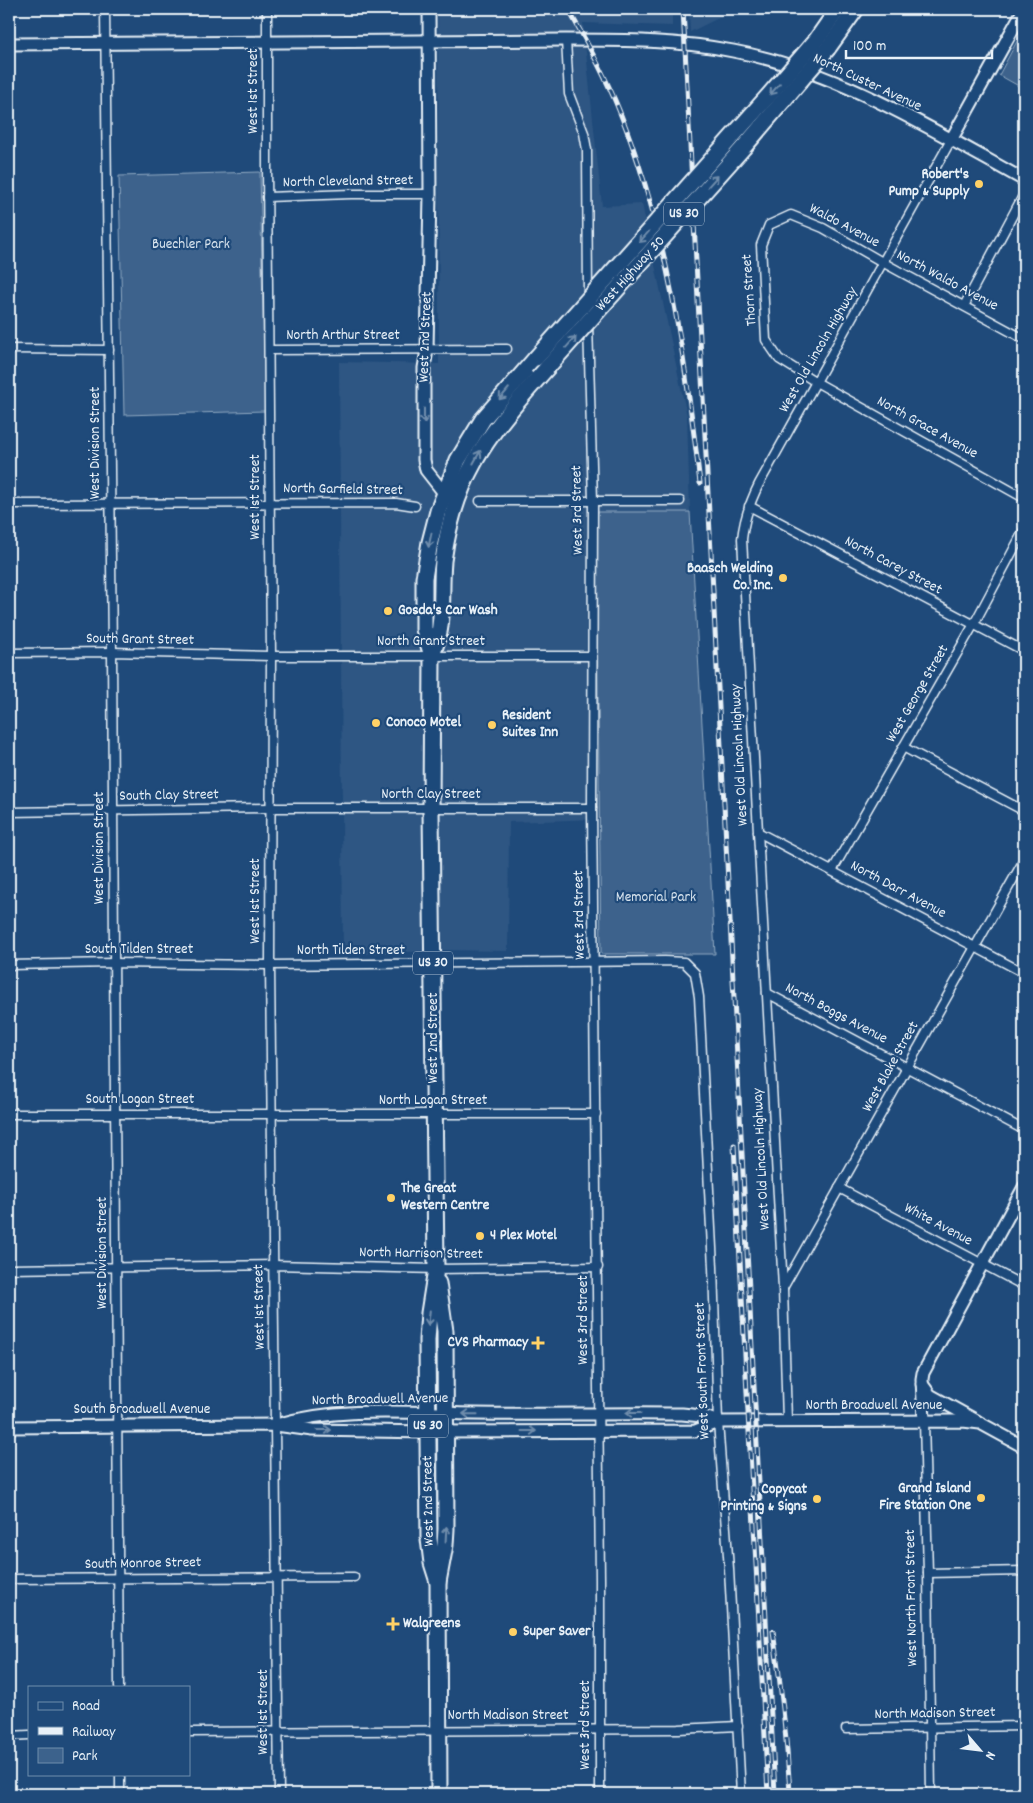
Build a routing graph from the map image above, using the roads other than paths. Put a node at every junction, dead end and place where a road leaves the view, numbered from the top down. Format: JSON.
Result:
{"nodes":[{"id":1,"x":105,"y":9,"type":"edge"},
{"id":2,"x":268,"y":9,"type":"edge"},
{"id":3,"x":429,"y":9,"type":"edge"},
{"id":4,"x":838,"y":9,"type":"edge"},
{"id":5,"x":856,"y":9,"type":"edge"},
{"id":6,"x":1024,"y":9,"type":"edge"},
{"id":7,"x":430,"y":40,"type":"junction"},
{"id":8,"x":566,"y":40,"type":"junction"},
{"id":9,"x":268,"y":41,"type":"junction"},
{"id":10,"x":105,"y":42,"type":"junction"},
{"id":11,"x":823,"y":43,"type":"junction"},
{"id":12,"x":9,"y":44,"type":"edge"},
{"id":13,"x":951,"y":140,"type":"junction"},
{"id":14,"x":1024,"y":180,"type":"edge"},
{"id":15,"x":430,"y":194,"type":"junction"},
{"id":16,"x":1024,"y":194,"type":"edge"},
{"id":17,"x":267,"y":197,"type":"junction"},
{"id":18,"x":791,"y":215,"type":"joint"},
{"id":19,"x":884,"y":263,"type":"junction"},
{"id":20,"x":964,"y":306,"type":"junction"},
{"id":21,"x":1024,"y":338,"type":"edge"},
{"id":22,"x":9,"y":348,"type":"edge"},
{"id":23,"x":772,"y":348,"type":"joint"},
{"id":24,"x":507,"y":349,"type":"dead end"},
{"id":25,"x":109,"y":350,"type":"junction"},
{"id":26,"x":269,"y":350,"type":"junction"},
{"id":27,"x":427,"y":350,"type":"junction"},
{"id":28,"x":816,"y":382,"type":"junction"},
{"id":29,"x":450,"y":497,"type":"junction"},
{"id":30,"x":1024,"y":498,"type":"edge"},
{"id":31,"x":480,"y":501,"type":"dead end"},
{"id":32,"x":592,"y":501,"type":"junction"},
{"id":33,"x":680,"y":501,"type":"dead end"},
{"id":34,"x":270,"y":502,"type":"junction"},
{"id":35,"x":9,"y":504,"type":"edge"},
{"id":36,"x":110,"y":504,"type":"junction"},
{"id":37,"x":416,"y":506,"type":"dead end"},
{"id":38,"x":749,"y":506,"type":"junction"},
{"id":39,"x":1024,"y":530,"type":"edge"},
{"id":40,"x":974,"y":624,"type":"junction"},
{"id":41,"x":1024,"y":651,"type":"edge"},
{"id":42,"x":9,"y":652,"type":"edge"},
{"id":43,"x":112,"y":652,"type":"junction"},
{"id":44,"x":271,"y":656,"type":"junction"},
{"id":45,"x":432,"y":656,"type":"junction"},
{"id":46,"x":592,"y":656,"type":"junction"},
{"id":47,"x":903,"y":747,"type":"junction"},
{"id":48,"x":270,"y":808,"type":"junction"},
{"id":49,"x":592,"y":808,"type":"junction"},
{"id":50,"x":431,"y":809,"type":"junction"},
{"id":51,"x":113,"y":811,"type":"junction"},
{"id":52,"x":1024,"y":811,"type":"edge"},
{"id":53,"x":9,"y":812,"type":"edge"},
{"id":54,"x":758,"y":832,"type":"junction"},
{"id":55,"x":1024,"y":860,"type":"edge"},
{"id":56,"x":832,"y":871,"type":"junction"},
{"id":57,"x":975,"y":947,"type":"junction"},
{"id":58,"x":595,"y":961,"type":"junction"},
{"id":59,"x":673,"y":962,"type":"joint"},
{"id":60,"x":114,"y":963,"type":"junction"},
{"id":61,"x":433,"y":964,"type":"junction"},
{"id":62,"x":9,"y":965,"type":"edge"},
{"id":63,"x":270,"y":965,"type":"junction"},
{"id":64,"x":1024,"y":973,"type":"edge"},
{"id":65,"x":767,"y":993,"type":"junction"},
{"id":66,"x":907,"y":1068,"type":"junction"},
{"id":67,"x":9,"y":1114,"type":"edge"},
{"id":68,"x":115,"y":1114,"type":"junction"},
{"id":69,"x":271,"y":1114,"type":"junction"},
{"id":70,"x":596,"y":1114,"type":"junction"},
{"id":71,"x":434,"y":1115,"type":"junction"},
{"id":72,"x":1024,"y":1130,"type":"edge"},
{"id":73,"x":1024,"y":1187,"type":"edge"},
{"id":74,"x":839,"y":1188,"type":"junction"},
{"id":75,"x":982,"y":1264,"type":"junction"},
{"id":76,"x":273,"y":1265,"type":"junction"},
{"id":77,"x":116,"y":1266,"type":"junction"},
{"id":78,"x":598,"y":1267,"type":"junction"},
{"id":79,"x":9,"y":1269,"type":"edge"},
{"id":80,"x":436,"y":1269,"type":"junction"},
{"id":81,"x":1024,"y":1286,"type":"edge"},
{"id":82,"x":783,"y":1288,"type":"junction"},
{"id":83,"x":922,"y":1384,"type":"junction"},
{"id":84,"x":598,"y":1413,"type":"junction"},
{"id":85,"x":428,"y":1414,"type":"junction"},
{"id":86,"x":446,"y":1414,"type":"junction"},
{"id":87,"x":787,"y":1421,"type":"junction"},
{"id":88,"x":924,"y":1421,"type":"junction"},
{"id":89,"x":718,"y":1422,"type":"junction"},
{"id":90,"x":980,"y":1423,"type":"junction"},
{"id":91,"x":118,"y":1425,"type":"junction"},
{"id":92,"x":276,"y":1425,"type":"junction"},
{"id":93,"x":9,"y":1426,"type":"edge"},
{"id":94,"x":598,"y":1430,"type":"junction"},
{"id":95,"x":428,"y":1432,"type":"junction"},
{"id":96,"x":446,"y":1432,"type":"junction"},
{"id":97,"x":1024,"y":1447,"type":"edge"},
{"id":98,"x":1024,"y":1571,"type":"edge"},
{"id":99,"x":928,"y":1573,"type":"junction"},
{"id":100,"x":277,"y":1576,"type":"junction"},
{"id":101,"x":354,"y":1577,"type":"dead end"},
{"id":102,"x":9,"y":1578,"type":"edge"},
{"id":103,"x":118,"y":1578,"type":"junction"},
{"id":104,"x":438,"y":1582,"type":"junction"},
{"id":105,"x":119,"y":1686,"type":"edge"},
{"id":106,"x":738,"y":1726,"type":"junction"},
{"id":107,"x":1024,"y":1726,"type":"edge"},
{"id":108,"x":930,"y":1728,"type":"junction"},
{"id":109,"x":846,"y":1729,"type":"dead end"},
{"id":110,"x":278,"y":1730,"type":"junction"},
{"id":111,"x":439,"y":1730,"type":"junction"},
{"id":112,"x":599,"y":1730,"type":"junction"},
{"id":113,"x":190,"y":1732,"type":"edge"},
{"id":114,"x":9,"y":1736,"type":"edge"},
{"id":115,"x":28,"y":1736,"type":"edge"},
{"id":116,"x":120,"y":1776,"type":"edge"},
{"id":117,"x":120,"y":1794,"type":"edge"},
{"id":118,"x":279,"y":1794,"type":"edge"},
{"id":119,"x":439,"y":1794,"type":"edge"},
{"id":120,"x":600,"y":1794,"type":"edge"},
{"id":121,"x":741,"y":1794,"type":"edge"},
{"id":122,"x":931,"y":1794,"type":"edge"}],
"edges":[{"from":1,"to":10,"type":"street","name":"West Division Street"},
{"from":2,"to":9,"type":"street","name":"West 1st Street"},
{"from":3,"to":7,"type":"street","name":"West 2nd Street"},
{"from":4,"to":11,"type":"highway","name":"West Highway 30","number":"US 30"},
{"from":5,"to":11,"type":"highway","name":"West Highway 30","number":"US 30"},
{"from":6,"to":13,"type":"street"},
{"from":7,"to":8,"type":"street","name":"North Custer Avenue"},
{"from":7,"to":9,"type":"street","name":"North Custer Avenue"},
{"from":7,"to":15,"type":"street","name":"West 2nd Street"},
{"from":8,"to":13,"type":"street","name":"North Custer Avenue"},
{"from":8,"to":32,"type":"street","name":"West 3rd Street"},
{"from":9,"to":10,"type":"street","name":"North Custer Avenue"},
{"from":9,"to":17,"type":"street","name":"West 1st Street"},
{"from":10,"to":12,"type":"street","name":"North Custer Avenue"},
{"from":10,"to":25,"type":"street","name":"West Division Street"},
{"from":29,"to":11,"type":"highway","name":"West Highway 30","number":"US 30","one_way":true,"bridge":true},
{"from":11,"to":29,"type":"highway","name":"West Highway 30","number":"US 30","one_way":true,"bridge":true},
{"from":13,"to":14,"type":"street","name":"North Custer Avenue"},
{"from":13,"to":19,"type":"street","name":"West Old Lincoln Highway"},
{"from":15,"to":17,"type":"street","name":"North Cleveland Street"},
{"from":15,"to":27,"type":"street","name":"West 2nd Street"},
{"from":16,"to":20,"type":"street"},
{"from":17,"to":26,"type":"street","name":"West 1st Street"},
{"from":18,"to":19,"type":"street","name":"Waldo Avenue"},
{"from":18,"to":23,"type":"street","name":"Thorn Street"},
{"from":19,"to":20,"type":"street","name":"North Waldo Avenue"},
{"from":19,"to":28,"type":"street","name":"West Old Lincoln Highway"},
{"from":20,"to":21,"type":"street","name":"North Waldo Avenue"},
{"from":22,"to":25,"type":"street"},
{"from":23,"to":28,"type":"street","name":"North Grace Avenue"},
{"from":24,"to":27,"type":"street","name":"North Arthur Street"},
{"from":25,"to":36,"type":"street","name":"West Division Street"},
{"from":26,"to":27,"type":"street","name":"North Arthur Street"},
{"from":26,"to":34,"type":"street","name":"West 1st Street"},
{"from":27,"to":29,"type":"street","name":"West 2nd Street","one_way":true},
{"from":28,"to":30,"type":"street","name":"North Grace Avenue"},
{"from":28,"to":38,"type":"street","name":"West Old Lincoln Highway"},
{"from":29,"to":45,"type":"highway","name":"West 2nd Street","number":"US 30"},
{"from":31,"to":32,"type":"street"},
{"from":32,"to":33,"type":"street"},
{"from":32,"to":46,"type":"street","name":"West 3rd Street"},
{"from":34,"to":36,"type":"street","name":"North Garfield Street"},
{"from":34,"to":37,"type":"street","name":"North Garfield Street"},
{"from":34,"to":44,"type":"street","name":"West 1st Street"},
{"from":35,"to":36,"type":"street","name":"North Garfield Street"},
{"from":36,"to":43,"type":"street","name":"West Division Street"},
{"from":38,"to":40,"type":"street","name":"North Carey Street"},
{"from":38,"to":54,"type":"street","name":"West Old Lincoln Highway"},
{"from":39,"to":40,"type":"street","name":"West George Street"},
{"from":40,"to":41,"type":"street","name":"North Carey Street"},
{"from":40,"to":47,"type":"street","name":"West George Street"},
{"from":42,"to":43,"type":"street","name":"South Grant Street"},
{"from":43,"to":44,"type":"street","name":"South Grant Street"},
{"from":43,"to":51,"type":"street","name":"West Division Street"},
{"from":44,"to":45,"type":"street","name":"North Grant Street"},
{"from":44,"to":48,"type":"street","name":"West 1st Street"},
{"from":45,"to":46,"type":"street","name":"North Grant Street"},
{"from":45,"to":50,"type":"highway","name":"West 2nd Street","number":"US 30"},
{"from":46,"to":49,"type":"street","name":"West 3rd Street"},
{"from":47,"to":52,"type":"street"},
{"from":47,"to":56,"type":"street","name":"West George Street"},
{"from":48,"to":50,"type":"street","name":"North Clay Street"},
{"from":48,"to":51,"type":"street","name":"South Clay Street"},
{"from":48,"to":63,"type":"street","name":"West 1st Street"},
{"from":49,"to":50,"type":"street","name":"North Clay Street"},
{"from":49,"to":58,"type":"street","name":"West 3rd Street"},
{"from":50,"to":61,"type":"highway","name":"West 2nd Street","number":"US 30"},
{"from":51,"to":53,"type":"street","name":"South Clay Street"},
{"from":51,"to":60,"type":"street","name":"West Division Street"},
{"from":54,"to":56,"type":"street","name":"North Darr Avenue"},
{"from":54,"to":65,"type":"street","name":"West Old Lincoln Highway"},
{"from":55,"to":57,"type":"street","name":"West Blake Street"},
{"from":56,"to":57,"type":"street","name":"North Darr Avenue"},
{"from":57,"to":64,"type":"street","name":"North Darr Avenue"},
{"from":57,"to":66,"type":"street","name":"West Blake Street"},
{"from":58,"to":59,"type":"street","name":"North Tilden Street"},
{"from":58,"to":61,"type":"street","name":"North Tilden Street"},
{"from":58,"to":70,"type":"street","name":"West 3rd Street"},
{"from":59,"to":89,"type":"street","name":"West South Front Street"},
{"from":60,"to":62,"type":"street","name":"South Tilden Street"},
{"from":60,"to":63,"type":"street","name":"South Tilden Street"},
{"from":60,"to":68,"type":"street","name":"West Division Street"},
{"from":61,"to":63,"type":"street","name":"North Tilden Street"},
{"from":61,"to":71,"type":"highway","name":"West 2nd Street","number":"US 30"},
{"from":63,"to":69,"type":"street","name":"West 1st Street"},
{"from":65,"to":66,"type":"street","name":"North Boggs Avenue"},
{"from":65,"to":82,"type":"street","name":"West Old Lincoln Highway"},
{"from":66,"to":72,"type":"street","name":"North Boggs Avenue"},
{"from":66,"to":74,"type":"street","name":"West Blake Street"},
{"from":67,"to":68,"type":"street","name":"South Logan Street"},
{"from":68,"to":69,"type":"street","name":"South Logan Street"},
{"from":68,"to":77,"type":"street","name":"West Division Street"},
{"from":69,"to":71,"type":"street","name":"North Logan Street"},
{"from":69,"to":76,"type":"street","name":"West 1st Street"},
{"from":70,"to":71,"type":"street","name":"North Logan Street"},
{"from":70,"to":78,"type":"street","name":"West 3rd Street"},
{"from":71,"to":80,"type":"highway","name":"West 2nd Street","number":"US 30"},
{"from":73,"to":75,"type":"street","name":"West North Front Street"},
{"from":74,"to":75,"type":"street","name":"White Avenue"},
{"from":74,"to":82,"type":"street","name":"West Blake Street"},
{"from":75,"to":81,"type":"street","name":"White Avenue"},
{"from":75,"to":83,"type":"street","name":"West North Front Street"},
{"from":76,"to":77,"type":"street","name":"North Harrison Street"},
{"from":76,"to":80,"type":"street","name":"North Harrison Street"},
{"from":76,"to":92,"type":"street","name":"West 1st Street"},
{"from":77,"to":79,"type":"street","name":"North Harrison Street"},
{"from":77,"to":91,"type":"street","name":"West Division Street"},
{"from":78,"to":80,"type":"street","name":"North Harrison Street"},
{"from":78,"to":84,"type":"street","name":"West 3rd Street"},
{"from":80,"to":85,"type":"highway","name":"West 2nd Street","number":"US 30","one_way":true},
{"from":80,"to":86,"type":"highway","name":"West 2nd Street","number":"US 30"},
{"from":82,"to":87,"type":"street","name":"West Old Lincoln Highway"},
{"from":83,"to":88,"type":"street","name":"West North Front Street"},
{"from":83,"to":90,"type":"street"},
{"from":84,"to":86,"type":"street","name":"North Broadwell Avenue","one_way":true},
{"from":89,"to":84,"type":"street","name":"North Broadwell Avenue","one_way":true},
{"from":84,"to":94,"type":"street","name":"West 3rd Street"},
{"from":85,"to":86,"type":"street","name":"North Broadwell Avenue"},
{"from":85,"to":92,"type":"street","name":"North Broadwell Avenue"},
{"from":85,"to":95,"type":"highway","name":"West 2nd Street","number":"US 30"},
{"from":86,"to":96,"type":"highway","name":"West 2nd Street","number":"US 30"},
{"from":87,"to":88,"type":"street","name":"North Broadwell Avenue"},
{"from":87,"to":89,"type":"street","name":"North Broadwell Avenue"},
{"from":88,"to":90,"type":"street","name":"North Broadwell Avenue"},
{"from":88,"to":99,"type":"street","name":"West North Front Street"},
{"from":89,"to":94,"type":"street","name":"North Broadwell Avenue"},
{"from":89,"to":106,"type":"street","name":"West South Front Street"},
{"from":90,"to":97,"type":"street","name":"North Broadwell Avenue"},
{"from":91,"to":92,"type":"street","name":"South Broadwell Avenue"},
{"from":91,"to":93,"type":"street","name":"South Broadwell Avenue"},
{"from":91,"to":103,"type":"street","name":"West Division Street"},
{"from":92,"to":95,"type":"street","name":"North Broadwell Avenue","one_way":true},
{"from":92,"to":100,"type":"street","name":"West 1st Street"},
{"from":96,"to":94,"type":"street","name":"North Broadwell Avenue","one_way":true},
{"from":94,"to":112,"type":"street","name":"West 3rd Street"},
{"from":95,"to":96,"type":"street","name":"North Broadwell Avenue"},
{"from":95,"to":104,"type":"highway","name":"West 2nd Street","number":"US 30"},
{"from":104,"to":96,"type":"highway","name":"West 2nd Street","number":"US 30","one_way":true},
{"from":98,"to":99,"type":"street"},
{"from":99,"to":108,"type":"street","name":"West North Front Street"},
{"from":100,"to":101,"type":"street","name":"South Monroe Street"},
{"from":100,"to":103,"type":"street","name":"South Monroe Street"},
{"from":100,"to":110,"type":"street","name":"West 1st Street"},
{"from":102,"to":103,"type":"street","name":"South Monroe Street"},
{"from":103,"to":105,"type":"street","name":"West Division Street"},
{"from":104,"to":111,"type":"highway","name":"West 2nd Street","number":"US 30"},
{"from":106,"to":112,"type":"street","name":"North Madison Street"},
{"from":106,"to":121,"type":"street","name":"West South Front Street"},
{"from":107,"to":108,"type":"street","name":"North Madison Street"},
{"from":108,"to":109,"type":"street","name":"North Madison Street"},
{"from":108,"to":122,"type":"street","name":"West North Front Street"},
{"from":110,"to":111,"type":"street","name":"North Madison Street"},
{"from":110,"to":113,"type":"street","name":"North Madison Street"},
{"from":110,"to":118,"type":"street","name":"West 1st Street"},
{"from":111,"to":112,"type":"street","name":"North Madison Street"},
{"from":111,"to":119,"type":"highway","name":"West 2nd Street","number":"US 30"},
{"from":112,"to":120,"type":"street","name":"West 3rd Street"},
{"from":114,"to":115,"type":"street"},
{"from":116,"to":117,"type":"street"}]}
